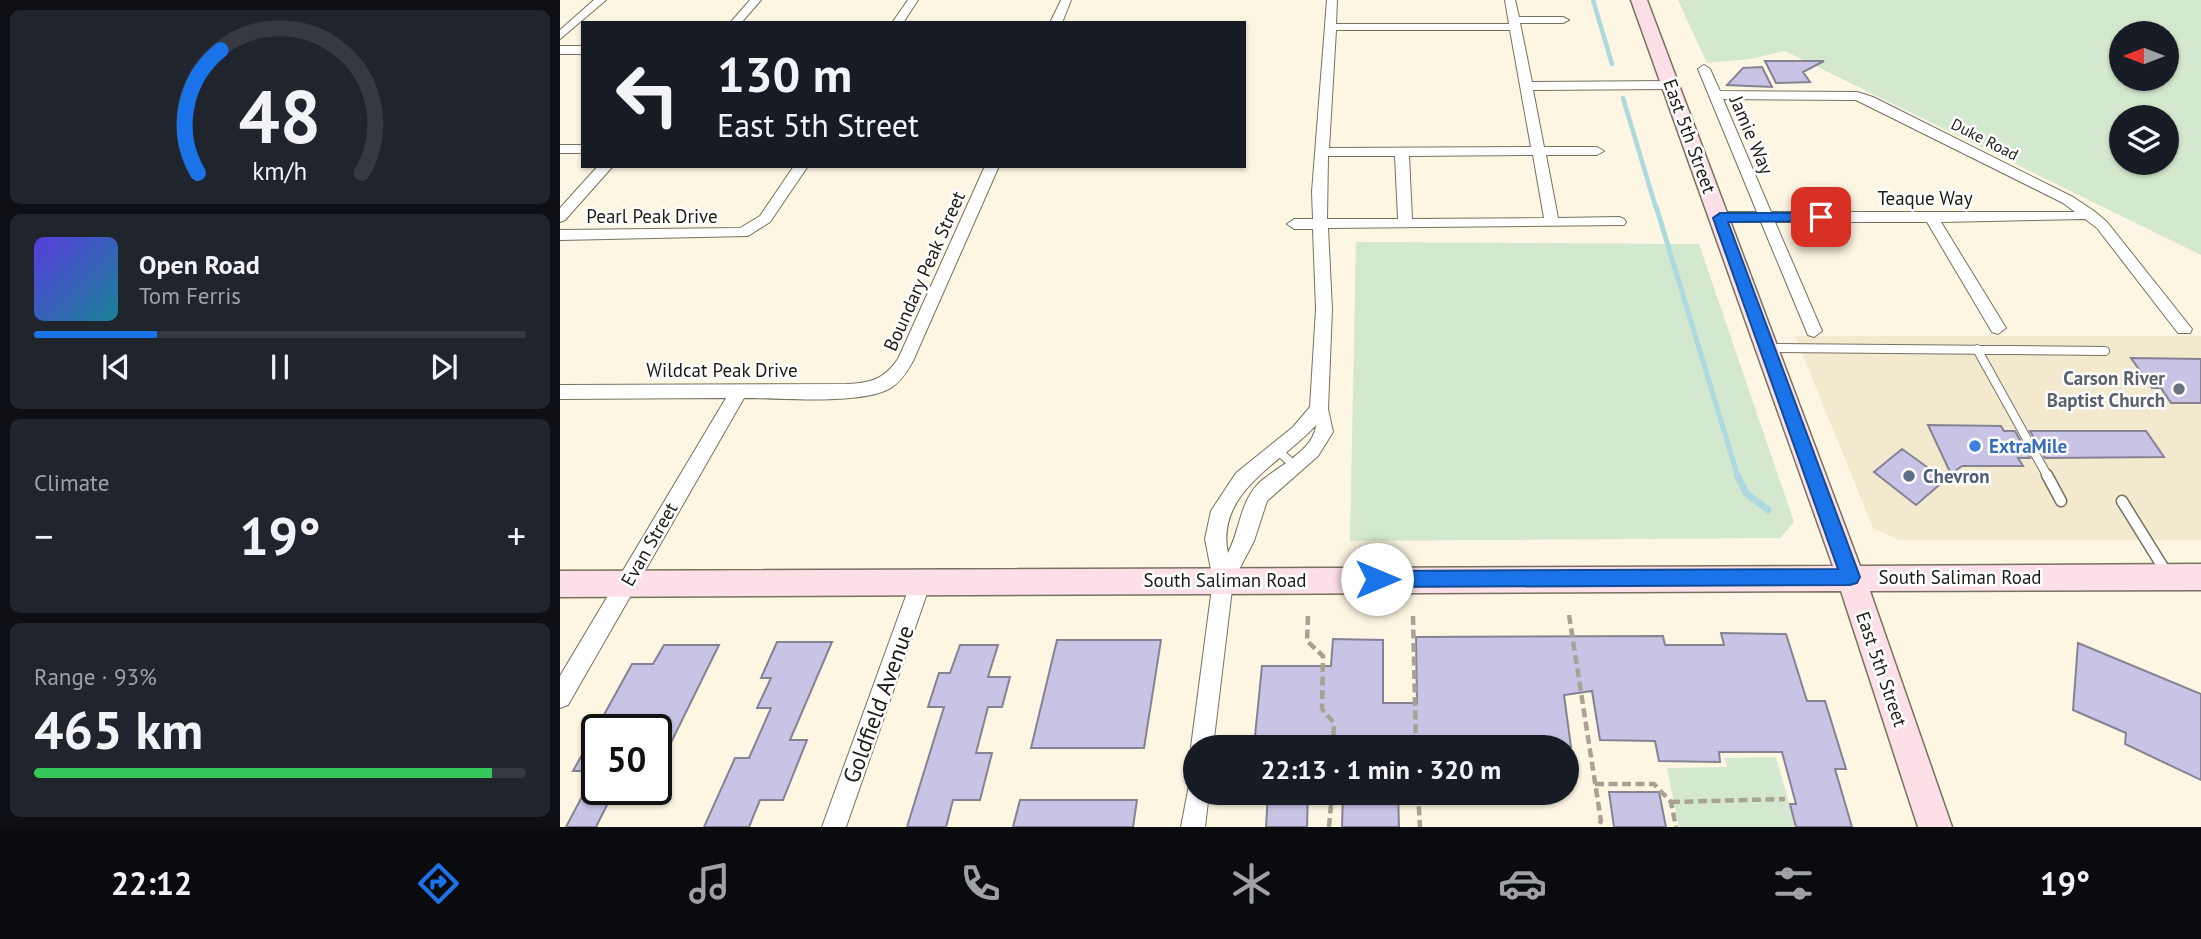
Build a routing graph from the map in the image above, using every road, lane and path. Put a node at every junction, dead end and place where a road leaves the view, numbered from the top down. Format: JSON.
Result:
{"nodes":[{"id":1,"x":601,"y":0,"type":"edge"},
{"id":2,"x":756,"y":0,"type":"edge"},
{"id":3,"x":913,"y":0,"type":"edge"},
{"id":4,"x":1066,"y":0,"type":"edge"},
{"id":5,"x":1332,"y":0,"type":"edge"},
{"id":6,"x":1510,"y":0,"type":"edge"},
{"id":7,"x":1639,"y":0,"type":"edge"},
{"id":8,"x":1563,"y":20,"type":"dead end"},
{"id":9,"x":738,"y":21,"type":"edge"},
{"id":10,"x":898,"y":21,"type":"edge"},
{"id":11,"x":1057,"y":21,"type":"edge"},
{"id":12,"x":1515,"y":24,"type":"junction"},
{"id":13,"x":1330,"y":27,"type":"junction"},
{"id":14,"x":560,"y":36,"type":"edge"},
{"id":15,"x":560,"y":50,"type":"edge"},
{"id":16,"x":581,"y":50,"type":"edge"},
{"id":17,"x":1704,"y":69,"type":"dead end"},
{"id":18,"x":1525,"y":80,"type":"junction"},
{"id":19,"x":1669,"y":80,"type":"junction"},
{"id":20,"x":1715,"y":95,"type":"junction"},
{"id":21,"x":560,"y":149,"type":"edge"},
{"id":22,"x":581,"y":149,"type":"edge"},
{"id":23,"x":1597,"y":151,"type":"dead end"},
{"id":24,"x":1321,"y":152,"type":"junction"},
{"id":25,"x":1402,"y":152,"type":"junction"},
{"id":26,"x":1538,"y":152,"type":"junction"},
{"id":27,"x":604,"y":168,"type":"edge"},
{"id":28,"x":800,"y":168,"type":"edge"},
{"id":29,"x":991,"y":168,"type":"edge"},
{"id":30,"x":2089,"y":214,"type":"junction"},
{"id":31,"x":560,"y":217,"type":"edge"},
{"id":32,"x":1766,"y":217,"type":"junction"},
{"id":33,"x":1931,"y":217,"type":"junction"},
{"id":34,"x":1720,"y":218,"type":"junction"},
{"id":35,"x":1552,"y":222,"type":"junction"},
{"id":36,"x":1619,"y":222,"type":"dead end"},
{"id":37,"x":1321,"y":223,"type":"junction"},
{"id":38,"x":1405,"y":223,"type":"junction"},
{"id":39,"x":1294,"y":224,"type":"dead end"},
{"id":40,"x":560,"y":234,"type":"edge"},
{"id":41,"x":1998,"y":328,"type":"dead end"},
{"id":42,"x":2185,"y":329,"type":"dead end"},
{"id":43,"x":1814,"y":331,"type":"dead end"},
{"id":44,"x":1767,"y":348,"type":"junction"},
{"id":45,"x":1977,"y":349,"type":"junction"},
{"id":46,"x":2105,"y":351,"type":"dead end"},
{"id":47,"x":884,"y":386,"type":"joint"},
{"id":48,"x":739,"y":391,"type":"junction"},
{"id":49,"x":560,"y":392,"type":"edge"},
{"id":50,"x":1320,"y":409,"type":"junction"},
{"id":51,"x":1277,"y":450,"type":"junction"},
{"id":52,"x":1294,"y":465,"type":"junction"},
{"id":53,"x":2122,"y":500,"type":"dead end"},
{"id":54,"x":2061,"y":501,"type":"dead end"},
{"id":55,"x":1850,"y":577,"type":"junction"},
{"id":56,"x":2168,"y":577,"type":"junction"},
{"id":57,"x":2201,"y":577,"type":"edge"},
{"id":58,"x":1223,"y":580,"type":"junction"},
{"id":59,"x":921,"y":582,"type":"junction"},
{"id":60,"x":560,"y":584,"type":"edge"},
{"id":61,"x":626,"y":584,"type":"junction"},
{"id":62,"x":1413,"y":615,"type":"dead end"},
{"id":63,"x":1569,"y":615,"type":"dead end"},
{"id":64,"x":1308,"y":616,"type":"dead end"},
{"id":65,"x":560,"y":696,"type":"edge"},
{"id":66,"x":1204,"y":735,"type":"edge"},
{"id":67,"x":1334,"y":735,"type":"edge"},
{"id":68,"x":1416,"y":735,"type":"edge"},
{"id":69,"x":1595,"y":784,"type":"junction"},
{"id":70,"x":1785,"y":799,"type":"dead end"},
{"id":71,"x":1671,"y":802,"type":"junction"},
{"id":72,"x":1196,"y":805,"type":"edge"},
{"id":73,"x":1331,"y":805,"type":"edge"},
{"id":74,"x":1419,"y":805,"type":"edge"},
{"id":75,"x":834,"y":827,"type":"edge"},
{"id":76,"x":1193,"y":827,"type":"edge"},
{"id":77,"x":1329,"y":827,"type":"edge"},
{"id":78,"x":1420,"y":827,"type":"edge"},
{"id":79,"x":1597,"y":827,"type":"edge"},
{"id":80,"x":1676,"y":827,"type":"edge"},
{"id":81,"x":1935,"y":827,"type":"edge"}],
"edges":[{"from":1,"to":14,"type":"street"},
{"from":2,"to":9,"type":"street"},
{"from":3,"to":10,"type":"street"},
{"from":4,"to":11,"type":"street"},
{"from":5,"to":13,"type":"street"},
{"from":6,"to":12,"type":"street"},
{"from":7,"to":19,"type":"main road","name":"East 5th Street"},
{"from":8,"to":12,"type":"street"},
{"from":12,"to":13,"type":"street"},
{"from":12,"to":18,"type":"street"},
{"from":13,"to":24,"type":"street"},
{"from":15,"to":16,"type":"street"},
{"from":17,"to":20,"type":"street","name":"Jamie Way"},
{"from":18,"to":19,"type":"street"},
{"from":18,"to":26,"type":"street"},
{"from":19,"to":34,"type":"main road","name":"East 5th Street"},
{"from":20,"to":30,"type":"street","name":"Duke Road"},
{"from":20,"to":32,"type":"street","name":"Jamie Way"},
{"from":21,"to":22,"type":"street"},
{"from":23,"to":26,"type":"street"},
{"from":24,"to":25,"type":"street"},
{"from":24,"to":37,"type":"street"},
{"from":25,"to":26,"type":"street"},
{"from":25,"to":38,"type":"street"},
{"from":26,"to":35,"type":"street"},
{"from":27,"to":31,"type":"street"},
{"from":28,"to":40,"type":"street","name":"Pearl Peak Drive"},
{"from":29,"to":47,"type":"street","name":"Boundary Peak Street"},
{"from":30,"to":33,"type":"street","name":"Teaque Way"},
{"from":30,"to":42,"type":"street","name":"Duke Road"},
{"from":32,"to":33,"type":"street","name":"Teaque Way"},
{"from":32,"to":34,"type":"street","name":"Teaque Way"},
{"from":32,"to":43,"type":"street","name":"Jamie Way"},
{"from":33,"to":41,"type":"street"},
{"from":34,"to":44,"type":"main road","name":"East 5th Street"},
{"from":35,"to":36,"type":"street"},
{"from":35,"to":38,"type":"street"},
{"from":37,"to":38,"type":"street"},
{"from":37,"to":39,"type":"street"},
{"from":37,"to":50,"type":"street"},
{"from":44,"to":45,"type":"lane"},
{"from":44,"to":55,"type":"main road","name":"East 5th Street"},
{"from":45,"to":46,"type":"lane"},
{"from":45,"to":54,"type":"lane"},
{"from":47,"to":48,"type":"street","name":"Wildcat Peak Drive"},
{"from":48,"to":49,"type":"street","name":"Wildcat Peak Drive"},
{"from":48,"to":61,"type":"street","name":"Evan Street"},
{"from":50,"to":51,"type":"street"},
{"from":50,"to":52,"type":"street"},
{"from":51,"to":52,"type":"lane"},
{"from":51,"to":58,"type":"street"},
{"from":52,"to":58,"type":"street"},
{"from":53,"to":56,"type":"lane"},
{"from":55,"to":56,"type":"main road","name":"South Saliman Road"},
{"from":55,"to":58,"type":"main road","name":"South Saliman Road"},
{"from":55,"to":81,"type":"main road","name":"East 5th Street"},
{"from":56,"to":57,"type":"main road","name":"South Saliman Road"},
{"from":58,"to":59,"type":"main road","name":"South Saliman Road"},
{"from":58,"to":66,"type":"street"},
{"from":59,"to":61,"type":"main road","name":"South Saliman Road"},
{"from":59,"to":75,"type":"street","name":"Goldfield Avenue"},
{"from":60,"to":61,"type":"main road","name":"South Saliman Road"},
{"from":61,"to":65,"type":"street","name":"Evan Street"},
{"from":62,"to":68,"type":"path"},
{"from":63,"to":69,"type":"path"},
{"from":64,"to":67,"type":"path"},
{"from":69,"to":71,"type":"path"},
{"from":69,"to":79,"type":"path"},
{"from":70,"to":71,"type":"path"},
{"from":71,"to":80,"type":"path"},
{"from":72,"to":76,"type":"street"},
{"from":73,"to":77,"type":"path"},
{"from":74,"to":78,"type":"path"}]}
